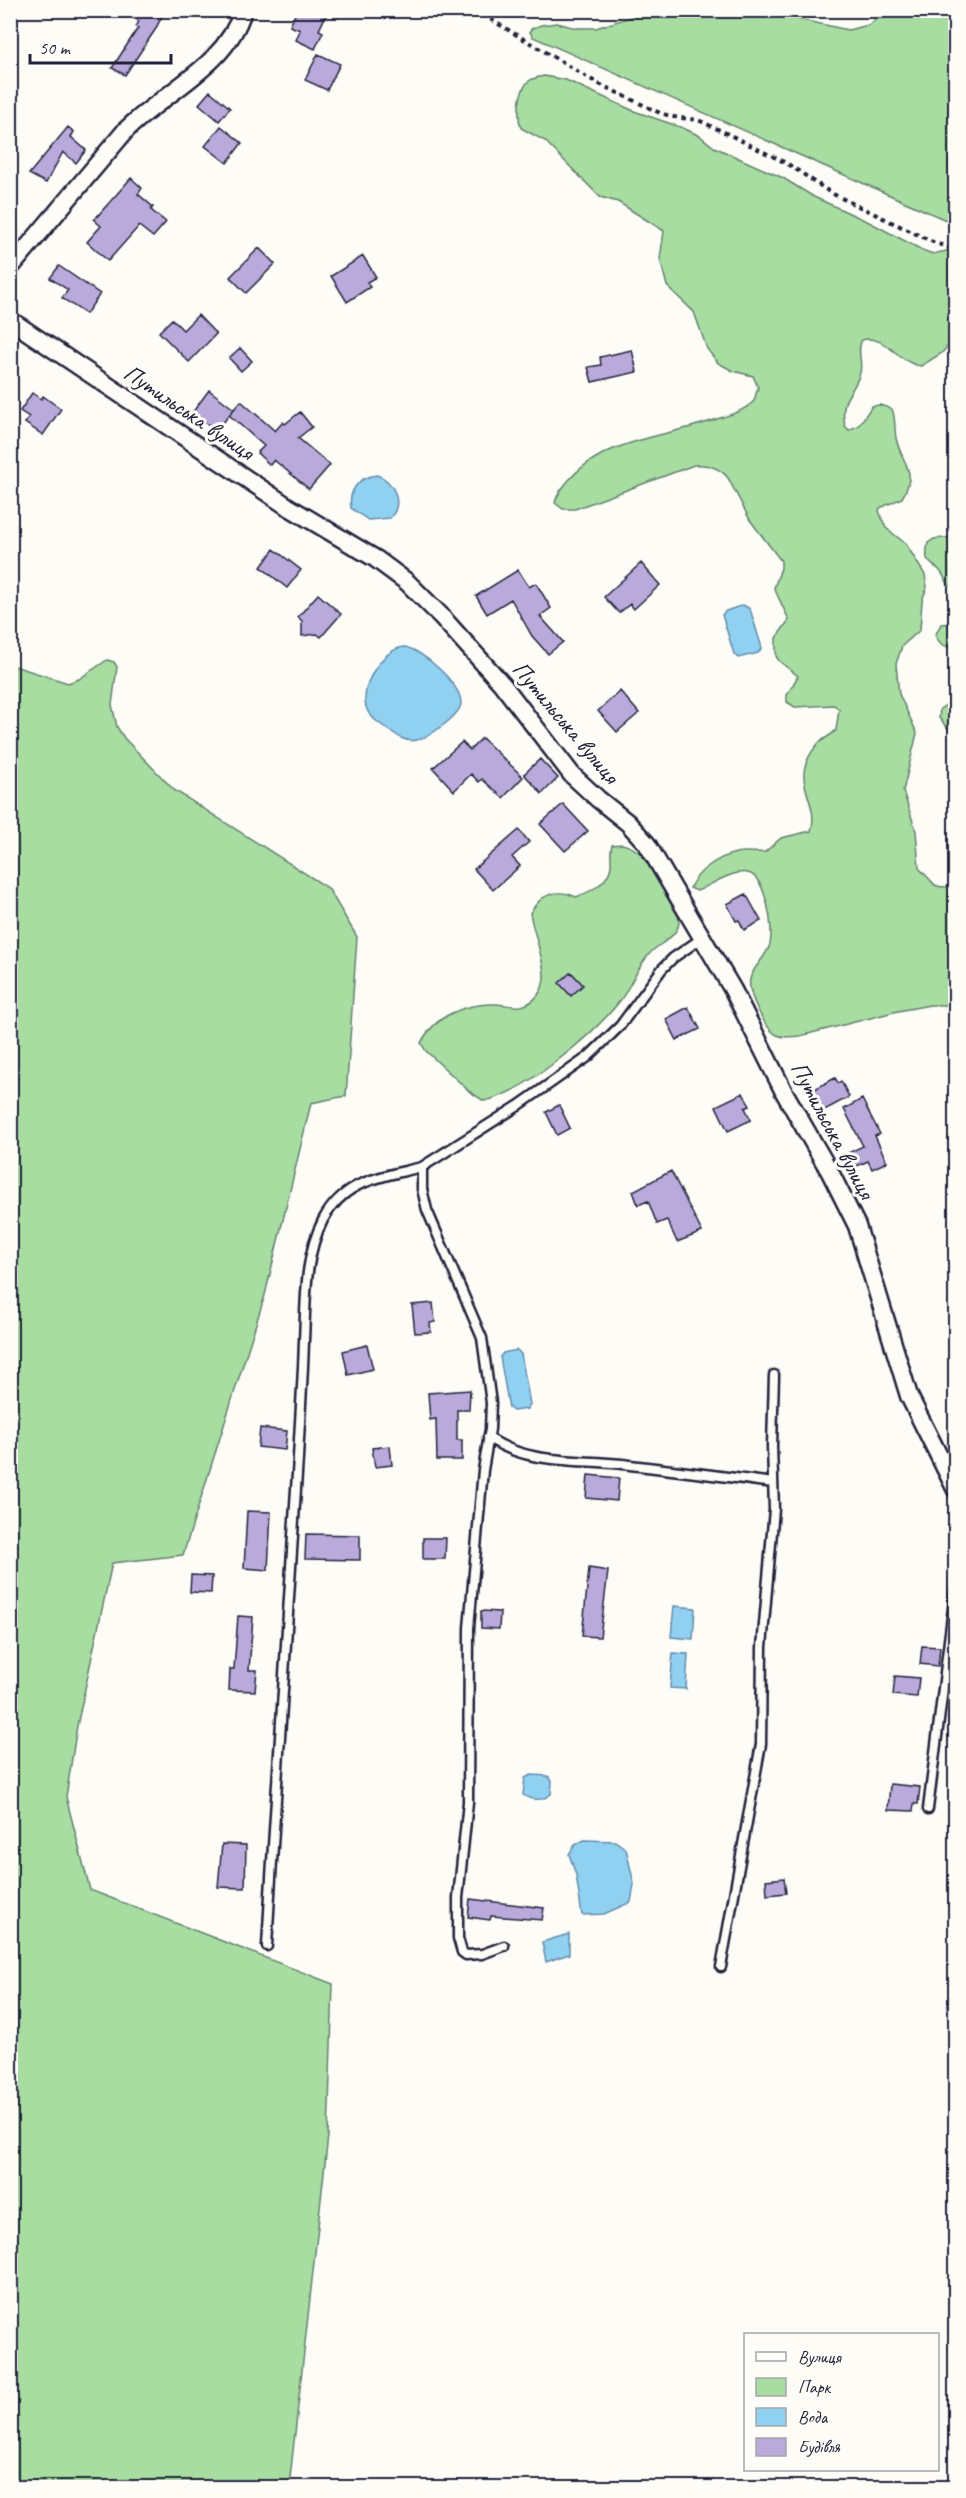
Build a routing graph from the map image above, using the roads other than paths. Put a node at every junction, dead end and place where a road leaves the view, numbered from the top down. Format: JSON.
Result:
{"nodes":[{"id":1,"x":243,"y":10,"type":"edge"},
{"id":2,"x":10,"y":268,"type":"edge"},
{"id":3,"x":10,"y":320,"type":"edge"},
{"id":4,"x":702,"y":938,"type":"junction"},
{"id":5,"x":423,"y":1167,"type":"junction"},
{"id":6,"x":774,"y":1375,"type":"dead end"},
{"id":7,"x":488,"y":1437,"type":"junction"},
{"id":8,"x":773,"y":1483,"type":"junction"},
{"id":9,"x":956,"y":1490,"type":"edge"},
{"id":10,"x":956,"y":1584,"type":"edge"},
{"id":11,"x":928,"y":1809,"type":"dead end"},
{"id":12,"x":267,"y":1946,"type":"dead end"},
{"id":13,"x":504,"y":1946,"type":"dead end"},
{"id":14,"x":722,"y":1967,"type":"dead end"}],
"edges":[{"from":1,"to":2,"type":"street"},
{"from":3,"to":4,"type":"street","name":"Путильська вулиця"},
{"from":4,"to":5,"type":"lane"},
{"from":4,"to":9,"type":"street","name":"Путильська вулиця"},
{"from":5,"to":7,"type":"lane"},
{"from":5,"to":12,"type":"lane"},
{"from":6,"to":8,"type":"lane"},
{"from":7,"to":8,"type":"lane"},
{"from":7,"to":13,"type":"lane"},
{"from":8,"to":14,"type":"lane"},
{"from":10,"to":11,"type":"lane"}]}
